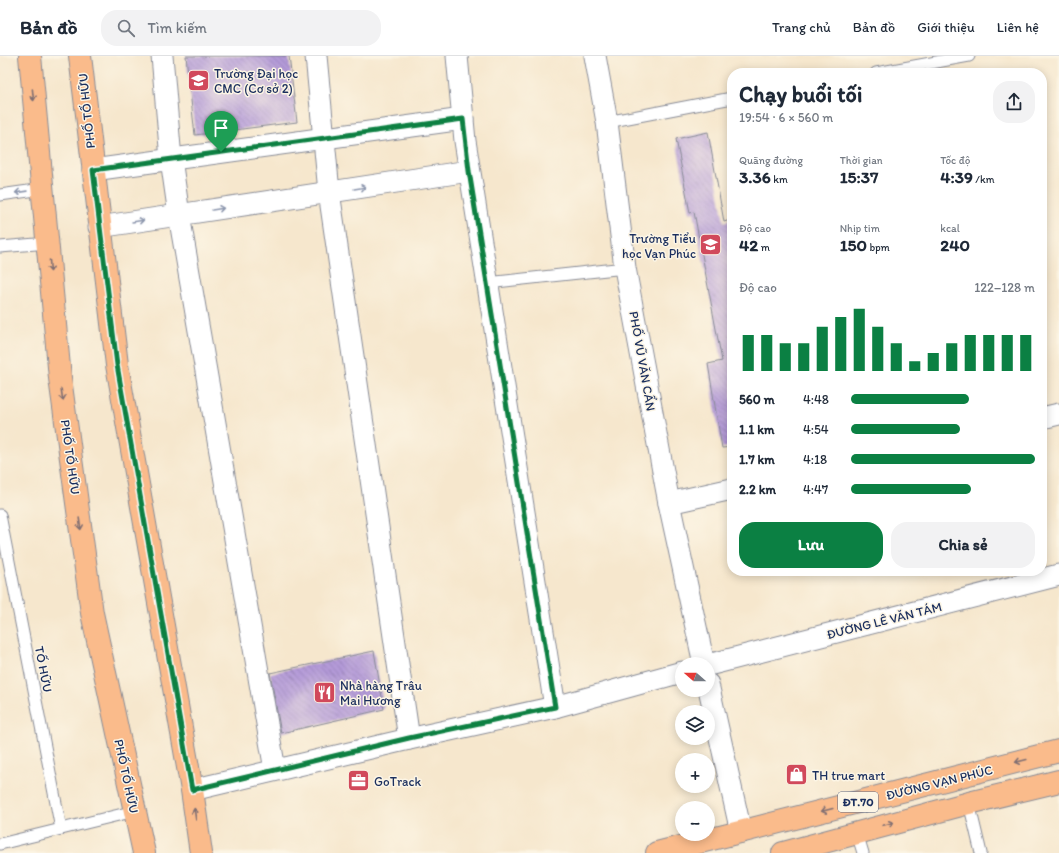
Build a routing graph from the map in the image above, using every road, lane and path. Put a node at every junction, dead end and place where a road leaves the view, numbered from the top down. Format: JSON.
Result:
{"nodes":[{"id":1,"x":30,"y":56,"type":"edge"},
{"id":2,"x":80,"y":56,"type":"edge"},
{"id":3,"x":162,"y":56,"type":"edge"},
{"id":4,"x":316,"y":56,"type":"edge"},
{"id":5,"x":457,"y":56,"type":"edge"},
{"id":6,"x":595,"y":56,"type":"edge"},
{"id":7,"x":969,"y":56,"type":"edge"},
{"id":8,"x":903,"y":68,"type":"edge"},
{"id":9,"x":727,"y":99,"type":"edge"},
{"id":10,"x":463,"y":119,"type":"junction"},
{"id":11,"x":607,"y":122,"type":"junction"},
{"id":12,"x":323,"y":138,"type":"junction"},
{"id":13,"x":171,"y":159,"type":"junction"},
{"id":14,"x":93,"y":170,"type":"junction"},
{"id":15,"x":469,"y":171,"type":"junction"},
{"id":16,"x":43,"y":189,"type":"junction"},
{"id":17,"x":329,"y":192,"type":"junction"},
{"id":18,"x":0,"y":195,"type":"edge"},
{"id":19,"x":179,"y":215,"type":"junction"},
{"id":20,"x":100,"y":227,"type":"junction"},
{"id":21,"x":48,"y":243,"type":"junction"},
{"id":22,"x":0,"y":247,"type":"edge"},
{"id":23,"x":626,"y":268,"type":"junction"},
{"id":24,"x":487,"y":283,"type":"junction"},
{"id":25,"x":1059,"y":414,"type":"edge"},
{"id":26,"x":1047,"y":417,"type":"edge"},
{"id":27,"x":727,"y":490,"type":"edge"},
{"id":28,"x":669,"y":503,"type":"junction"},
{"id":29,"x":0,"y":515,"type":"edge"},
{"id":30,"x":1059,"y":575,"type":"edge"},
{"id":31,"x":702,"y":657,"type":"edge"},
{"id":32,"x":715,"y":663,"type":"edge"},
{"id":33,"x":675,"y":674,"type":"edge"},
{"id":34,"x":711,"y":697,"type":"edge"},
{"id":35,"x":555,"y":707,"type":"junction"},
{"id":36,"x":409,"y":738,"type":"junction"},
{"id":37,"x":1059,"y":751,"type":"edge"},
{"id":38,"x":276,"y":770,"type":"junction"},
{"id":39,"x":962,"y":776,"type":"junction"},
{"id":40,"x":1059,"y":781,"type":"edge"},
{"id":41,"x":192,"y":790,"type":"junction"},
{"id":42,"x":969,"y":803,"type":"junction"},
{"id":43,"x":135,"y":811,"type":"junction"},
{"id":44,"x":61,"y":829,"type":"junction"},
{"id":45,"x":741,"y":832,"type":"junction"},
{"id":46,"x":860,"y":843,"type":"edge"},
{"id":47,"x":0,"y":844,"type":"edge"},
{"id":48,"x":144,"y":853,"type":"edge"},
{"id":49,"x":201,"y":853,"type":"edge"},
{"id":50,"x":657,"y":853,"type":"edge"},
{"id":51,"x":783,"y":853,"type":"edge"},
{"id":52,"x":981,"y":853,"type":"edge"}],
"edges":[{"from":1,"to":16,"type":"main road","name":"PHỐ TỐ HỮU","one_way":true},
{"from":2,"to":14,"type":"main road","name":"PHỐ TỐ HỮU"},
{"from":3,"to":13,"type":"street"},
{"from":4,"to":12,"type":"street"},
{"from":5,"to":10,"type":"street"},
{"from":6,"to":11,"type":"street","name":"PHỐ VŨ VĂN CẨN"},
{"from":7,"to":8,"type":"lane"},
{"from":9,"to":11,"type":"lane"},
{"from":10,"to":12,"type":"street"},
{"from":10,"to":15,"type":"street"},
{"from":11,"to":23,"type":"street","name":"PHỐ VŨ VĂN CẨN"},
{"from":12,"to":13,"type":"street"},
{"from":12,"to":17,"type":"street"},
{"from":13,"to":14,"type":"street"},
{"from":13,"to":19,"type":"street"},
{"from":14,"to":20,"type":"main road","name":"PHỐ TỐ HỮU"},
{"from":17,"to":15,"type":"street","one_way":true},
{"from":15,"to":24,"type":"street"},
{"from":16,"to":18,"type":"lane","one_way":true},
{"from":16,"to":21,"type":"main road","name":"PHỐ TỐ HỮU"},
{"from":19,"to":17,"type":"street","one_way":true},
{"from":17,"to":36,"type":"street"},
{"from":20,"to":19,"type":"street","one_way":true},
{"from":19,"to":38,"type":"street"},
{"from":20,"to":41,"type":"main road","name":"PHỐ TỐ HỮU"},
{"from":21,"to":22,"type":"lane"},
{"from":21,"to":43,"type":"main road","name":"PHỐ TỐ HỮU","one_way":true},
{"from":23,"to":24,"type":"lane"},
{"from":23,"to":28,"type":"street","name":"PHỐ VŨ VĂN CẨN"},
{"from":24,"to":35,"type":"street"},
{"from":25,"to":26,"type":"street"},
{"from":27,"to":28,"type":"street"},
{"from":28,"to":31,"type":"street","name":"PHỐ VŨ VĂN CẨN"},
{"from":29,"to":44,"type":"lane","name":"TỐ HỮU"},
{"from":30,"to":32,"type":"street","name":"ĐƯỜNG LÊ VĂN TÁM"},
{"from":33,"to":35,"type":"street"},
{"from":34,"to":45,"type":"street"},
{"from":35,"to":36,"type":"street"},
{"from":36,"to":38,"type":"street"},
{"from":37,"to":39,"type":"main road","name":"ĐƯỜNG VẠN PHÚC","number":"ĐT.70","one_way":true},
{"from":38,"to":41,"type":"street"},
{"from":39,"to":42,"type":"main road"},
{"from":39,"to":45,"type":"main road","name":"ĐƯỜNG VẠN PHÚC","number":"ĐT.70","one_way":true},
{"from":40,"to":42,"type":"main road","name":"ĐƯỜNG VẠN PHÚC","number":"ĐT.70"},
{"from":49,"to":41,"type":"main road","name":"PHỐ TỐ HỮU","one_way":true},
{"from":46,"to":42,"type":"main road","name":"ĐƯỜNG VẠN PHÚC","number":"ĐT.70","one_way":true},
{"from":42,"to":52,"type":"lane"},
{"from":43,"to":44,"type":"lane"},
{"from":43,"to":48,"type":"main road","name":"PHỐ TỐ HỮU"},
{"from":44,"to":47,"type":"lane"},
{"from":45,"to":50,"type":"main road","name":"ĐƯỜNG VẠN PHÚC","number":"ĐT.70"},
{"from":46,"to":51,"type":"main road","name":"ĐƯỜNG VẠN PHÚC","number":"ĐT.70"}]}
